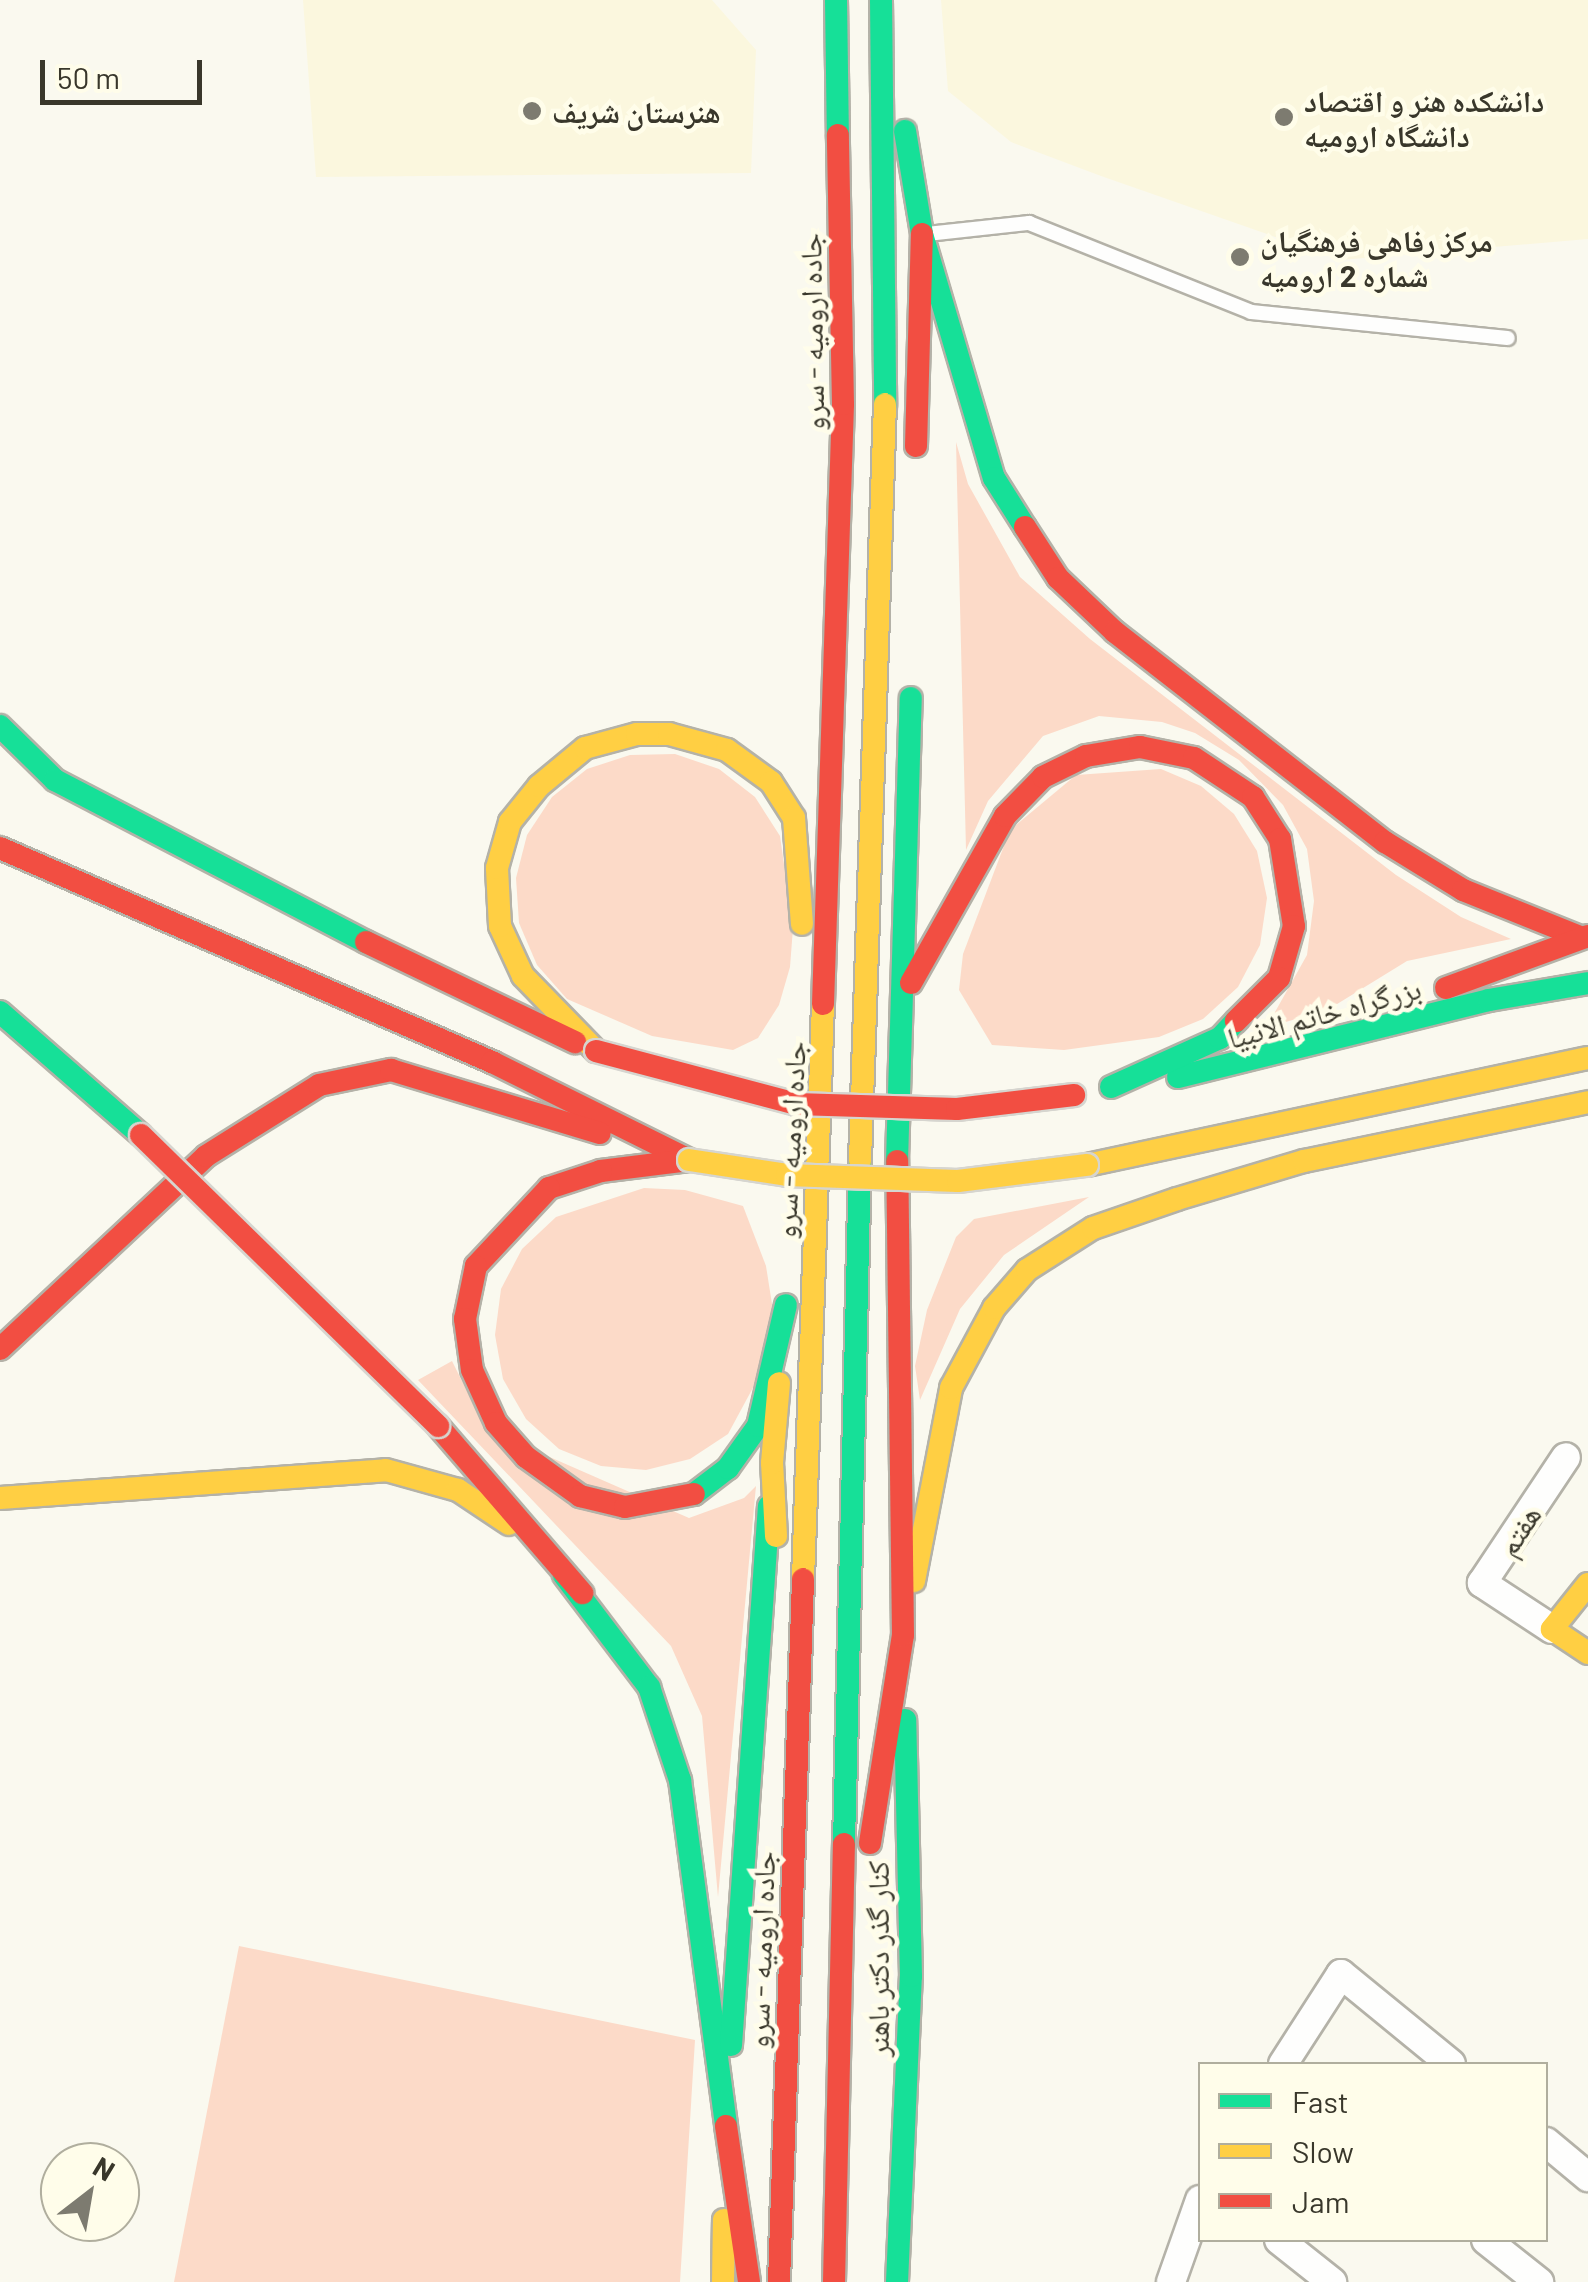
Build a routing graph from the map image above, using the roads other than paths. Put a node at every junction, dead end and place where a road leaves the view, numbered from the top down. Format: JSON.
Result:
{"nodes":[{"id":1,"x":836,"y":0,"type":"edge"},
{"id":2,"x":882,"y":0,"type":"edge"},
{"id":3,"x":922,"y":234,"type":"junction"},
{"id":4,"x":1508,"y":338,"type":"dead end"},
{"id":5,"x":916,"y":470,"type":"dead end"},
{"id":6,"x":912,"y":664,"type":"dead end"},
{"id":7,"x":0,"y":726,"type":"edge"},
{"id":8,"x":834,"y":727,"type":"junction"},
{"id":9,"x":0,"y":848,"type":"edge"},
{"id":10,"x":1584,"y":937,"type":"edge"},
{"id":11,"x":804,"y":945,"type":"junction"},
{"id":12,"x":1588,"y":982,"type":"edge"},
{"id":13,"x":905,"y":996,"type":"junction"},
{"id":14,"x":0,"y":1012,"type":"edge"},
{"id":15,"x":1330,"y":1043,"type":"junction"},
{"id":16,"x":596,"y":1051,"type":"junction"},
{"id":17,"x":1588,"y":1058,"type":"edge"},
{"id":18,"x":1110,"y":1087,"type":"junction"},
{"id":19,"x":1588,"y":1102,"type":"edge"},
{"id":20,"x":689,"y":1160,"type":"junction"},
{"id":21,"x":790,"y":1224,"type":"dead end"},
{"id":22,"x":787,"y":1273,"type":"dead end"},
{"id":23,"x":786,"y":1305,"type":"junction"},
{"id":24,"x":0,"y":1349,"type":"edge"},
{"id":25,"x":1566,"y":1457,"type":"dead end"},
{"id":26,"x":772,"y":1463,"type":"junction"},
{"id":27,"x":0,"y":1498,"type":"edge"},
{"id":28,"x":1588,"y":1584,"type":"edge"},
{"id":29,"x":582,"y":1593,"type":"junction"},
{"id":30,"x":1552,"y":1629,"type":"junction"},
{"id":31,"x":903,"y":1636,"type":"junction"},
{"id":32,"x":1588,"y":1653,"type":"edge"},
{"id":33,"x":794,"y":1854,"type":"junction"},
{"id":34,"x":842,"y":2024,"type":"junction"},
{"id":35,"x":1284,"y":2062,"type":"edge"},
{"id":36,"x":1450,"y":2062,"type":"edge"},
{"id":37,"x":726,"y":2126,"type":"junction"},
{"id":38,"x":1548,"y":2144,"type":"edge"},
{"id":39,"x":1588,"y":2176,"type":"edge"},
{"id":40,"x":1198,"y":2207,"type":"edge"},
{"id":41,"x":1282,"y":2242,"type":"edge"},
{"id":42,"x":1489,"y":2242,"type":"edge"},
{"id":43,"x":1179,"y":2278,"type":"edge"},
{"id":44,"x":722,"y":2282,"type":"edge"},
{"id":45,"x":749,"y":2282,"type":"edge"},
{"id":46,"x":779,"y":2282,"type":"edge"},
{"id":47,"x":834,"y":2282,"type":"edge"},
{"id":48,"x":896,"y":2282,"type":"edge"},
{"id":49,"x":1332,"y":2282,"type":"edge"},
{"id":50,"x":1539,"y":2282,"type":"edge"}],
"edges":[{"from":1,"to":8,"type":"main road","name":"جاده ارومیه - سرو"},
{"from":2,"to":3,"type":"main road"},
{"from":2,"to":34,"type":"main road"},
{"from":3,"to":4,"type":"lane"},
{"from":3,"to":5,"type":"main road"},
{"from":3,"to":10,"type":"main road"},
{"from":6,"to":13,"type":"main road"},
{"from":7,"to":16,"type":"main road","name":"بزرگراه خاتم الانبیا"},
{"from":8,"to":11,"type":"main road"},
{"from":8,"to":33,"type":"main road","name":"جاده ارومیه - سرو"},
{"from":9,"to":20,"type":"main road"},
{"from":10,"to":15,"type":"main road"},
{"from":11,"to":16,"type":"main road"},
{"from":11,"to":21,"type":"main road"},
{"from":12,"to":15,"type":"main road","name":"بزرگراه خاتم الانبیا"},
{"from":13,"to":18,"type":"main road"},
{"from":13,"to":31,"type":"main road"},
{"from":14,"to":29,"type":"main road","bridge":true},
{"from":15,"to":18,"type":"main road","name":"بزرگراه خاتم الانبیا"},
{"from":16,"to":18,"type":"main road","name":"بزرگراه خاتم الانبیا","bridge":true},
{"from":17,"to":20,"type":"main road","bridge":true},
{"from":19,"to":31,"type":"main road"},
{"from":20,"to":23,"type":"main road"},
{"from":20,"to":24,"type":"main road"},
{"from":22,"to":23,"type":"main road"},
{"from":23,"to":26,"type":"main road"},
{"from":25,"to":30,"type":"street","name":"هفتم"},
{"from":26,"to":33,"type":"main road"},
{"from":26,"to":37,"type":"main road"},
{"from":27,"to":29,"type":"main road"},
{"from":28,"to":30,"type":"main road"},
{"from":29,"to":37,"type":"main road"},
{"from":30,"to":32,"type":"main road"},
{"from":31,"to":34,"type":"main road"},
{"from":31,"to":48,"type":"main road","name":"کنار گذر دکتر باهنر"},
{"from":33,"to":46,"type":"main road","name":"جاده ارومیه - سرو"},
{"from":34,"to":47,"type":"main road"},
{"from":35,"to":36,"type":"street"},
{"from":37,"to":44,"type":"main road"},
{"from":37,"to":45,"type":"main road"},
{"from":38,"to":39,"type":"street"},
{"from":40,"to":43,"type":"street"},
{"from":41,"to":49,"type":"street"},
{"from":42,"to":50,"type":"street"}]}
